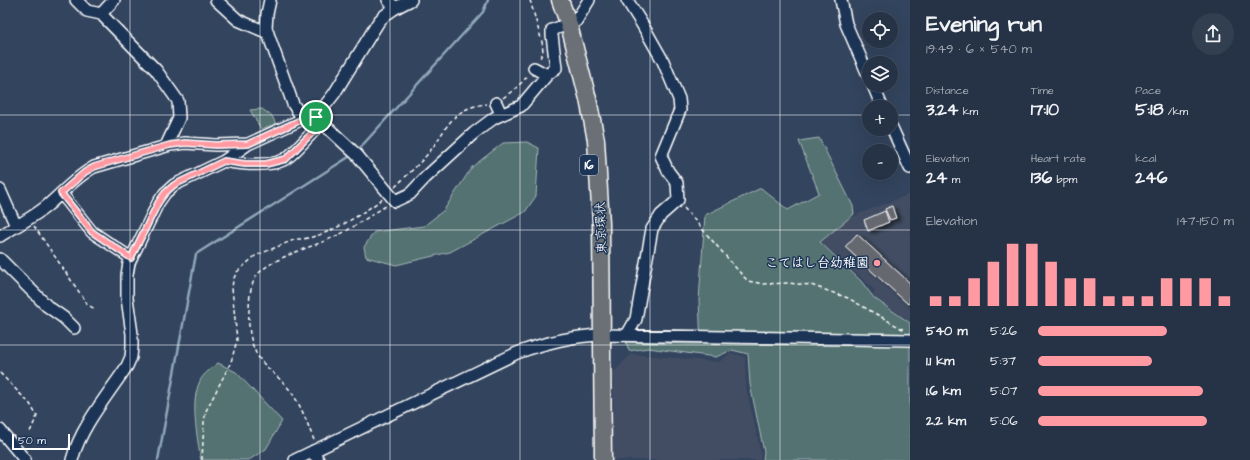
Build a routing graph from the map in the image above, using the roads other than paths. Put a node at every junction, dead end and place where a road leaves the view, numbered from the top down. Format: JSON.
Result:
{"nodes":[{"id":1,"x":76,"y":0,"type":"edge"},
{"id":2,"x":114,"y":0,"type":"edge"},
{"id":3,"x":216,"y":0,"type":"edge"},
{"id":4,"x":270,"y":0,"type":"edge"},
{"id":5,"x":411,"y":0,"type":"edge"},
{"id":6,"x":551,"y":0,"type":"edge"},
{"id":7,"x":560,"y":0,"type":"edge"},
{"id":8,"x":588,"y":0,"type":"edge"},
{"id":9,"x":627,"y":0,"type":"edge"},
{"id":10,"x":841,"y":0,"type":"edge"},
{"id":11,"x":392,"y":4,"type":"edge"},
{"id":12,"x":101,"y":14,"type":"junction"},
{"id":13,"x":564,"y":26,"type":"junction"},
{"id":14,"x":268,"y":33,"type":"junction"},
{"id":15,"x":862,"y":61,"type":"edge"},
{"id":16,"x":534,"y":68,"type":"road end"},
{"id":17,"x":547,"y":75,"type":"junction"},
{"id":18,"x":496,"y":103,"type":"road end"},
{"id":19,"x":501,"y":114,"type":"junction"},
{"id":20,"x":316,"y":117,"type":"junction"},
{"id":21,"x":303,"y":119,"type":"junction"},
{"id":22,"x":896,"y":136,"type":"edge"},
{"id":23,"x":248,"y":144,"type":"junction"},
{"id":24,"x":166,"y":146,"type":"junction"},
{"id":25,"x":224,"y":161,"type":"junction"},
{"id":26,"x":910,"y":168,"type":"edge"},
{"id":27,"x":0,"y":190,"type":"edge"},
{"id":28,"x":61,"y":193,"type":"junction"},
{"id":29,"x":16,"y":226,"type":"junction"},
{"id":30,"x":0,"y":236,"type":"edge"},
{"id":31,"x":0,"y":258,"type":"edge"},
{"id":32,"x":131,"y":258,"type":"junction"},
{"id":33,"x":74,"y":328,"type":"dead end"},
{"id":34,"x":597,"y":335,"type":"junction"},
{"id":35,"x":627,"y":335,"type":"junction"},
{"id":36,"x":907,"y":335,"type":"edge"},
{"id":37,"x":0,"y":430,"type":"edge"},
{"id":38,"x":316,"y":453,"type":"edge"},
{"id":39,"x":25,"y":460,"type":"edge"},
{"id":40,"x":72,"y":460,"type":"edge"},
{"id":41,"x":295,"y":460,"type":"edge"},
{"id":42,"x":593,"y":460,"type":"edge"},
{"id":43,"x":603,"y":460,"type":"edge"}],
"edges":[{"from":1,"to":12,"type":"street"},
{"from":2,"to":12,"type":"street"},
{"from":3,"to":14,"type":"street"},
{"from":4,"to":14,"type":"street"},
{"from":5,"to":11,"type":"street"},
{"from":6,"to":13,"type":"highway","name":"東京環状","number":"16"},
{"from":7,"to":13,"type":"highway","name":"東京環状","number":"16"},
{"from":8,"to":13,"type":"street"},
{"from":9,"to":35,"type":"street"},
{"from":10,"to":15,"type":"street"},
{"from":11,"to":20,"type":"street"},
{"from":12,"to":24,"type":"street"},
{"from":13,"to":17,"type":"street"},
{"from":13,"to":34,"type":"highway","name":"東京環状","number":"16"},
{"from":14,"to":21,"type":"street"},
{"from":16,"to":17,"type":"street"},
{"from":17,"to":19,"type":"street"},
{"from":18,"to":19,"type":"street"},
{"from":19,"to":20,"type":"street"},
{"from":20,"to":21,"type":"street"},
{"from":20,"to":25,"type":"street"},
{"from":21,"to":23,"type":"street"},
{"from":22,"to":26,"type":"street"},
{"from":23,"to":24,"type":"street"},
{"from":23,"to":25,"type":"street"},
{"from":24,"to":28,"type":"street"},
{"from":25,"to":32,"type":"street"},
{"from":27,"to":29,"type":"street"},
{"from":28,"to":29,"type":"street"},
{"from":28,"to":32,"type":"street"},
{"from":29,"to":30,"type":"street"},
{"from":31,"to":33,"type":"street"},
{"from":32,"to":40,"type":"street"},
{"from":34,"to":35,"type":"street"},
{"from":34,"to":38,"type":"street"},
{"from":34,"to":42,"type":"highway","name":"東京環状","number":"16"},
{"from":34,"to":43,"type":"highway","name":"東京環状","number":"16"},
{"from":35,"to":36,"type":"street"},
{"from":37,"to":39,"type":"street"},
{"from":38,"to":41,"type":"street"}]}
